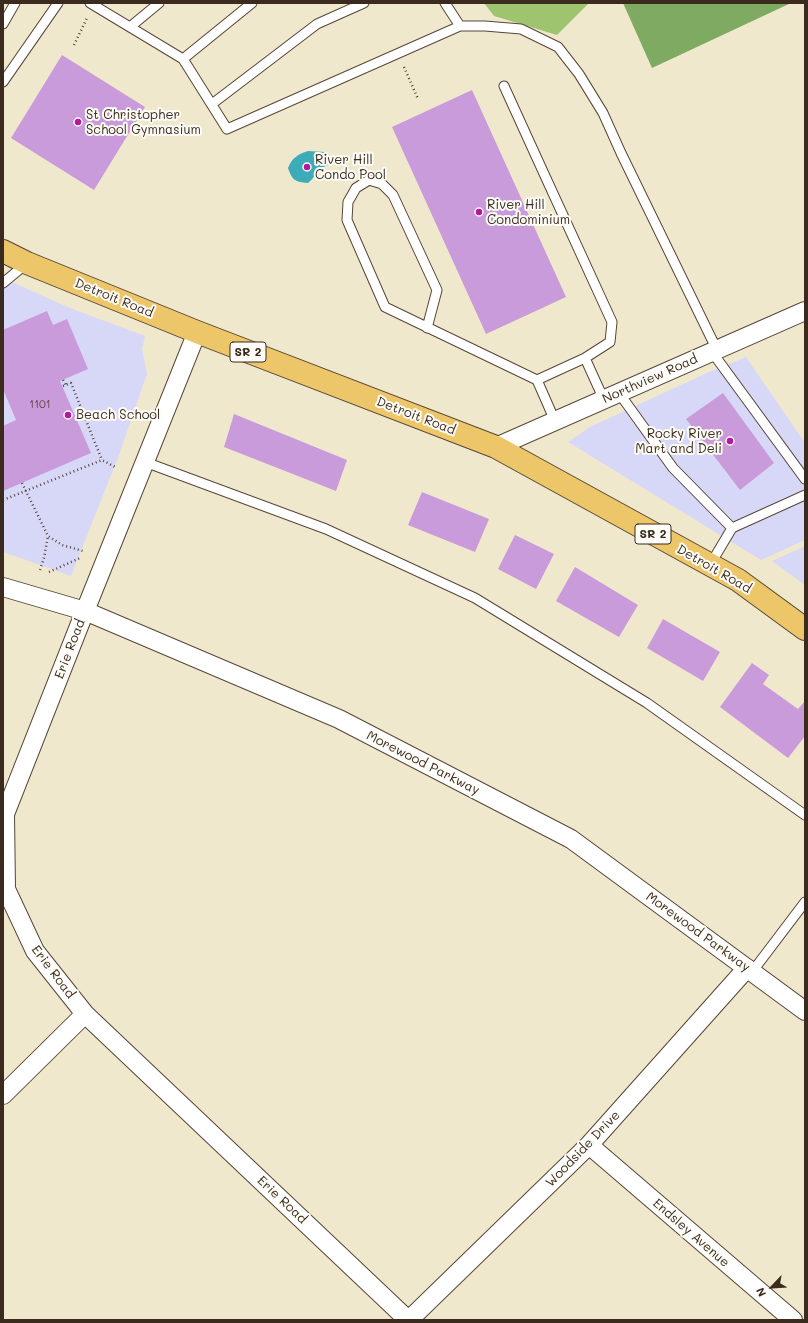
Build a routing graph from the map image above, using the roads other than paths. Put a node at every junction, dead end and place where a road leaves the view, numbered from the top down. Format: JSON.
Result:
{"nodes":[{"id":1,"x":16,"y":3,"type":"edge"},
{"id":2,"x":58,"y":3,"type":"edge"},
{"id":3,"x":160,"y":3,"type":"edge"},
{"id":4,"x":252,"y":3,"type":"edge"},
{"id":5,"x":364,"y":3,"type":"edge"},
{"id":6,"x":445,"y":3,"type":"edge"},
{"id":7,"x":91,"y":4,"type":"edge"},
{"id":8,"x":3,"y":24,"type":"edge"},
{"id":9,"x":460,"y":26,"type":"junction"},
{"id":10,"x":130,"y":27,"type":"junction"},
{"id":11,"x":183,"y":59,"type":"junction"},
{"id":12,"x":7,"y":68,"type":"edge"},
{"id":13,"x":3,"y":82,"type":"edge"},
{"id":14,"x":504,"y":86,"type":"dead end"},
{"id":15,"x":212,"y":104,"type":"junction"},
{"id":16,"x":3,"y":251,"type":"edge"},
{"id":17,"x":27,"y":263,"type":"junction"},
{"id":18,"x":3,"y":283,"type":"edge"},
{"id":19,"x":805,"y":311,"type":"edge"},
{"id":20,"x":427,"y":328,"type":"junction"},
{"id":21,"x":197,"y":332,"type":"junction"},
{"id":22,"x":714,"y":351,"type":"junction"},
{"id":23,"x":585,"y":358,"type":"junction"},
{"id":24,"x":537,"y":380,"type":"junction"},
{"id":25,"x":612,"y":396,"type":"junction"},
{"id":26,"x":555,"y":421,"type":"junction"},
{"id":27,"x":496,"y":447,"type":"junction"},
{"id":28,"x":145,"y":462,"type":"junction"},
{"id":29,"x":805,"y":479,"type":"edge"},
{"id":30,"x":805,"y":495,"type":"edge"},
{"id":31,"x":732,"y":528,"type":"junction"},
{"id":32,"x":710,"y":565,"type":"junction"},
{"id":33,"x":3,"y":587,"type":"edge"},
{"id":34,"x":85,"y":611,"type":"junction"},
{"id":35,"x":805,"y":629,"type":"edge"},
{"id":36,"x":805,"y":815,"type":"edge"},
{"id":37,"x":805,"y":902,"type":"edge"},
{"id":38,"x":750,"y":970,"type":"junction"},
{"id":39,"x":805,"y":1010,"type":"edge"},
{"id":40,"x":85,"y":1014,"type":"junction"},
{"id":41,"x":3,"y":1095,"type":"edge"},
{"id":42,"x":589,"y":1145,"type":"junction"},
{"id":43,"x":409,"y":1320,"type":"edge"},
{"id":44,"x":793,"y":1320,"type":"edge"}],
"edges":[{"from":1,"to":8,"type":"lane"},
{"from":2,"to":12,"type":"lane"},
{"from":3,"to":10,"type":"lane"},
{"from":4,"to":11,"type":"lane"},
{"from":5,"to":15,"type":"lane"},
{"from":6,"to":9,"type":"lane"},
{"from":7,"to":10,"type":"lane"},
{"from":9,"to":15,"type":"lane"},
{"from":9,"to":22,"type":"lane"},
{"from":10,"to":11,"type":"lane"},
{"from":11,"to":15,"type":"lane"},
{"from":12,"to":13,"type":"lane"},
{"from":14,"to":23,"type":"lane"},
{"from":16,"to":17,"type":"main road","name":"Detroit Road","number":"SR 2"},
{"from":17,"to":18,"type":"lane"},
{"from":17,"to":21,"type":"main road","name":"Detroit Road","number":"SR 2"},
{"from":19,"to":22,"type":"street","name":"Northview Road"},
{"from":20,"to":20,"type":"lane"},
{"from":20,"to":24,"type":"lane"},
{"from":21,"to":27,"type":"main road","name":"Detroit Road","number":"SR 2"},
{"from":21,"to":28,"type":"street","name":"Erie Road"},
{"from":22,"to":25,"type":"street","name":"Northview Road"},
{"from":22,"to":29,"type":"lane"},
{"from":23,"to":24,"type":"lane"},
{"from":23,"to":25,"type":"lane"},
{"from":24,"to":26,"type":"lane"},
{"from":25,"to":26,"type":"street","name":"Northview Road"},
{"from":25,"to":31,"type":"lane"},
{"from":26,"to":27,"type":"street","name":"Northview Road"},
{"from":27,"to":32,"type":"main road","name":"Detroit Road","number":"SR 2"},
{"from":28,"to":34,"type":"street","name":"Erie Road"},
{"from":28,"to":36,"type":"lane"},
{"from":30,"to":31,"type":"lane"},
{"from":31,"to":32,"type":"lane"},
{"from":32,"to":35,"type":"main road","name":"Detroit Road","number":"SR 2"},
{"from":33,"to":34,"type":"street","name":"Morewood Parkway"},
{"from":34,"to":38,"type":"street","name":"Morewood Parkway"},
{"from":34,"to":40,"type":"street","name":"Erie Road"},
{"from":37,"to":38,"type":"lane"},
{"from":38,"to":39,"type":"street","name":"Morewood Parkway"},
{"from":38,"to":42,"type":"street","name":"Woodside Drive"},
{"from":40,"to":41,"type":"street"},
{"from":40,"to":43,"type":"street","name":"Erie Road"},
{"from":42,"to":43,"type":"street","name":"Woodside Drive"},
{"from":42,"to":44,"type":"street","name":"Endsley Avenue"}]}
